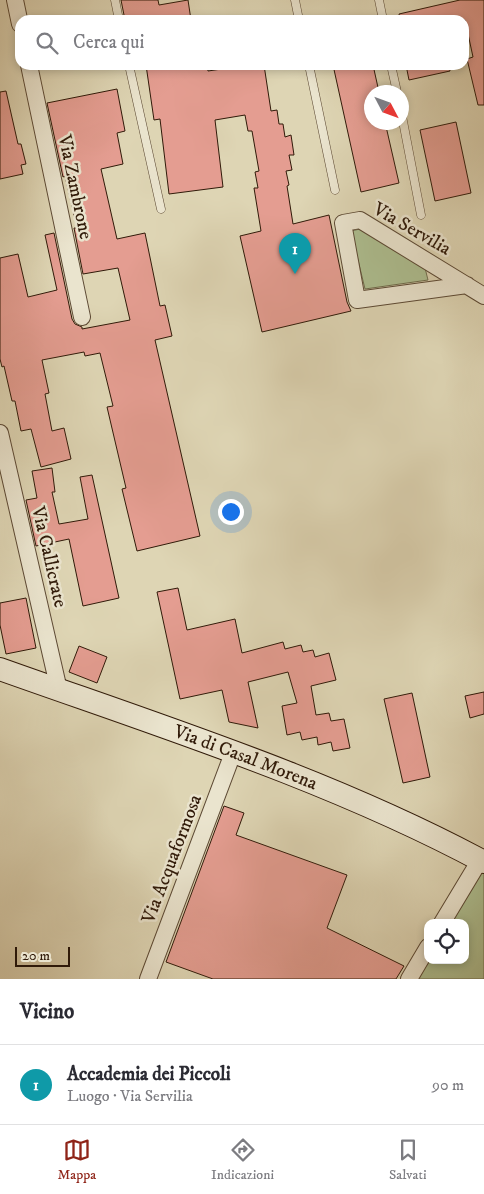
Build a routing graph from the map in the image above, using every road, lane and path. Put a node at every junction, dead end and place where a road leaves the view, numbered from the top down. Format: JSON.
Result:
{"nodes":[{"id":1,"x":15,"y":0,"type":"edge"},
{"id":2,"x":115,"y":0,"type":"edge"},
{"id":3,"x":295,"y":0,"type":"edge"},
{"id":4,"x":379,"y":0,"type":"edge"},
{"id":5,"x":18,"y":15,"type":"edge"},
{"id":6,"x":118,"y":15,"type":"edge"},
{"id":7,"x":298,"y":15,"type":"edge"},
{"id":8,"x":382,"y":15,"type":"edge"},
{"id":9,"x":30,"y":70,"type":"edge"},
{"id":10,"x":130,"y":70,"type":"edge"},
{"id":11,"x":310,"y":70,"type":"edge"},
{"id":12,"x":393,"y":70,"type":"edge"},
{"id":13,"x":396,"y":85,"type":"edge"},
{"id":14,"x":405,"y":130,"type":"edge"},
{"id":15,"x":335,"y":190,"type":"dead end"},
{"id":16,"x":161,"y":209,"type":"dead end"},
{"id":17,"x":421,"y":215,"type":"dead end"},
{"id":18,"x":467,"y":285,"type":"junction"},
{"id":19,"x":484,"y":296,"type":"edge"},
{"id":20,"x":82,"y":317,"type":"dead end"},
{"id":21,"x":0,"y":433,"type":"edge"},
{"id":22,"x":0,"y":669,"type":"edge"},
{"id":23,"x":59,"y":690,"type":"junction"},
{"id":24,"x":233,"y":753,"type":"junction"},
{"id":25,"x":482,"y":861,"type":"edge"},
{"id":26,"x":445,"y":919,"type":"edge"},
{"id":27,"x":424,"y":953,"type":"edge"},
{"id":28,"x":148,"y":979,"type":"edge"},
{"id":29,"x":408,"y":979,"type":"edge"}],
"edges":[{"from":1,"to":5,"type":"street"},
{"from":2,"to":6,"type":"lane"},
{"from":3,"to":7,"type":"lane"},
{"from":4,"to":8,"type":"lane"},
{"from":9,"to":20,"type":"street","name":"Via Zambrone"},
{"from":10,"to":16,"type":"lane"},
{"from":11,"to":15,"type":"lane"},
{"from":12,"to":13,"type":"lane"},
{"from":14,"to":17,"type":"lane"},
{"from":18,"to":18,"type":"street","name":"Via Servilia"},
{"from":18,"to":19,"type":"street","name":"Via Servilia"},
{"from":21,"to":23,"type":"street","name":"Via Callicrate"},
{"from":22,"to":23,"type":"main road","name":"Via di Casal Morena"},
{"from":23,"to":24,"type":"main road","name":"Via di Casal Morena"},
{"from":24,"to":25,"type":"main road","name":"Via di Casal Morena"},
{"from":24,"to":28,"type":"street","name":"Via Acquaformosa"},
{"from":25,"to":26,"type":"street"},
{"from":27,"to":29,"type":"street"}]}
